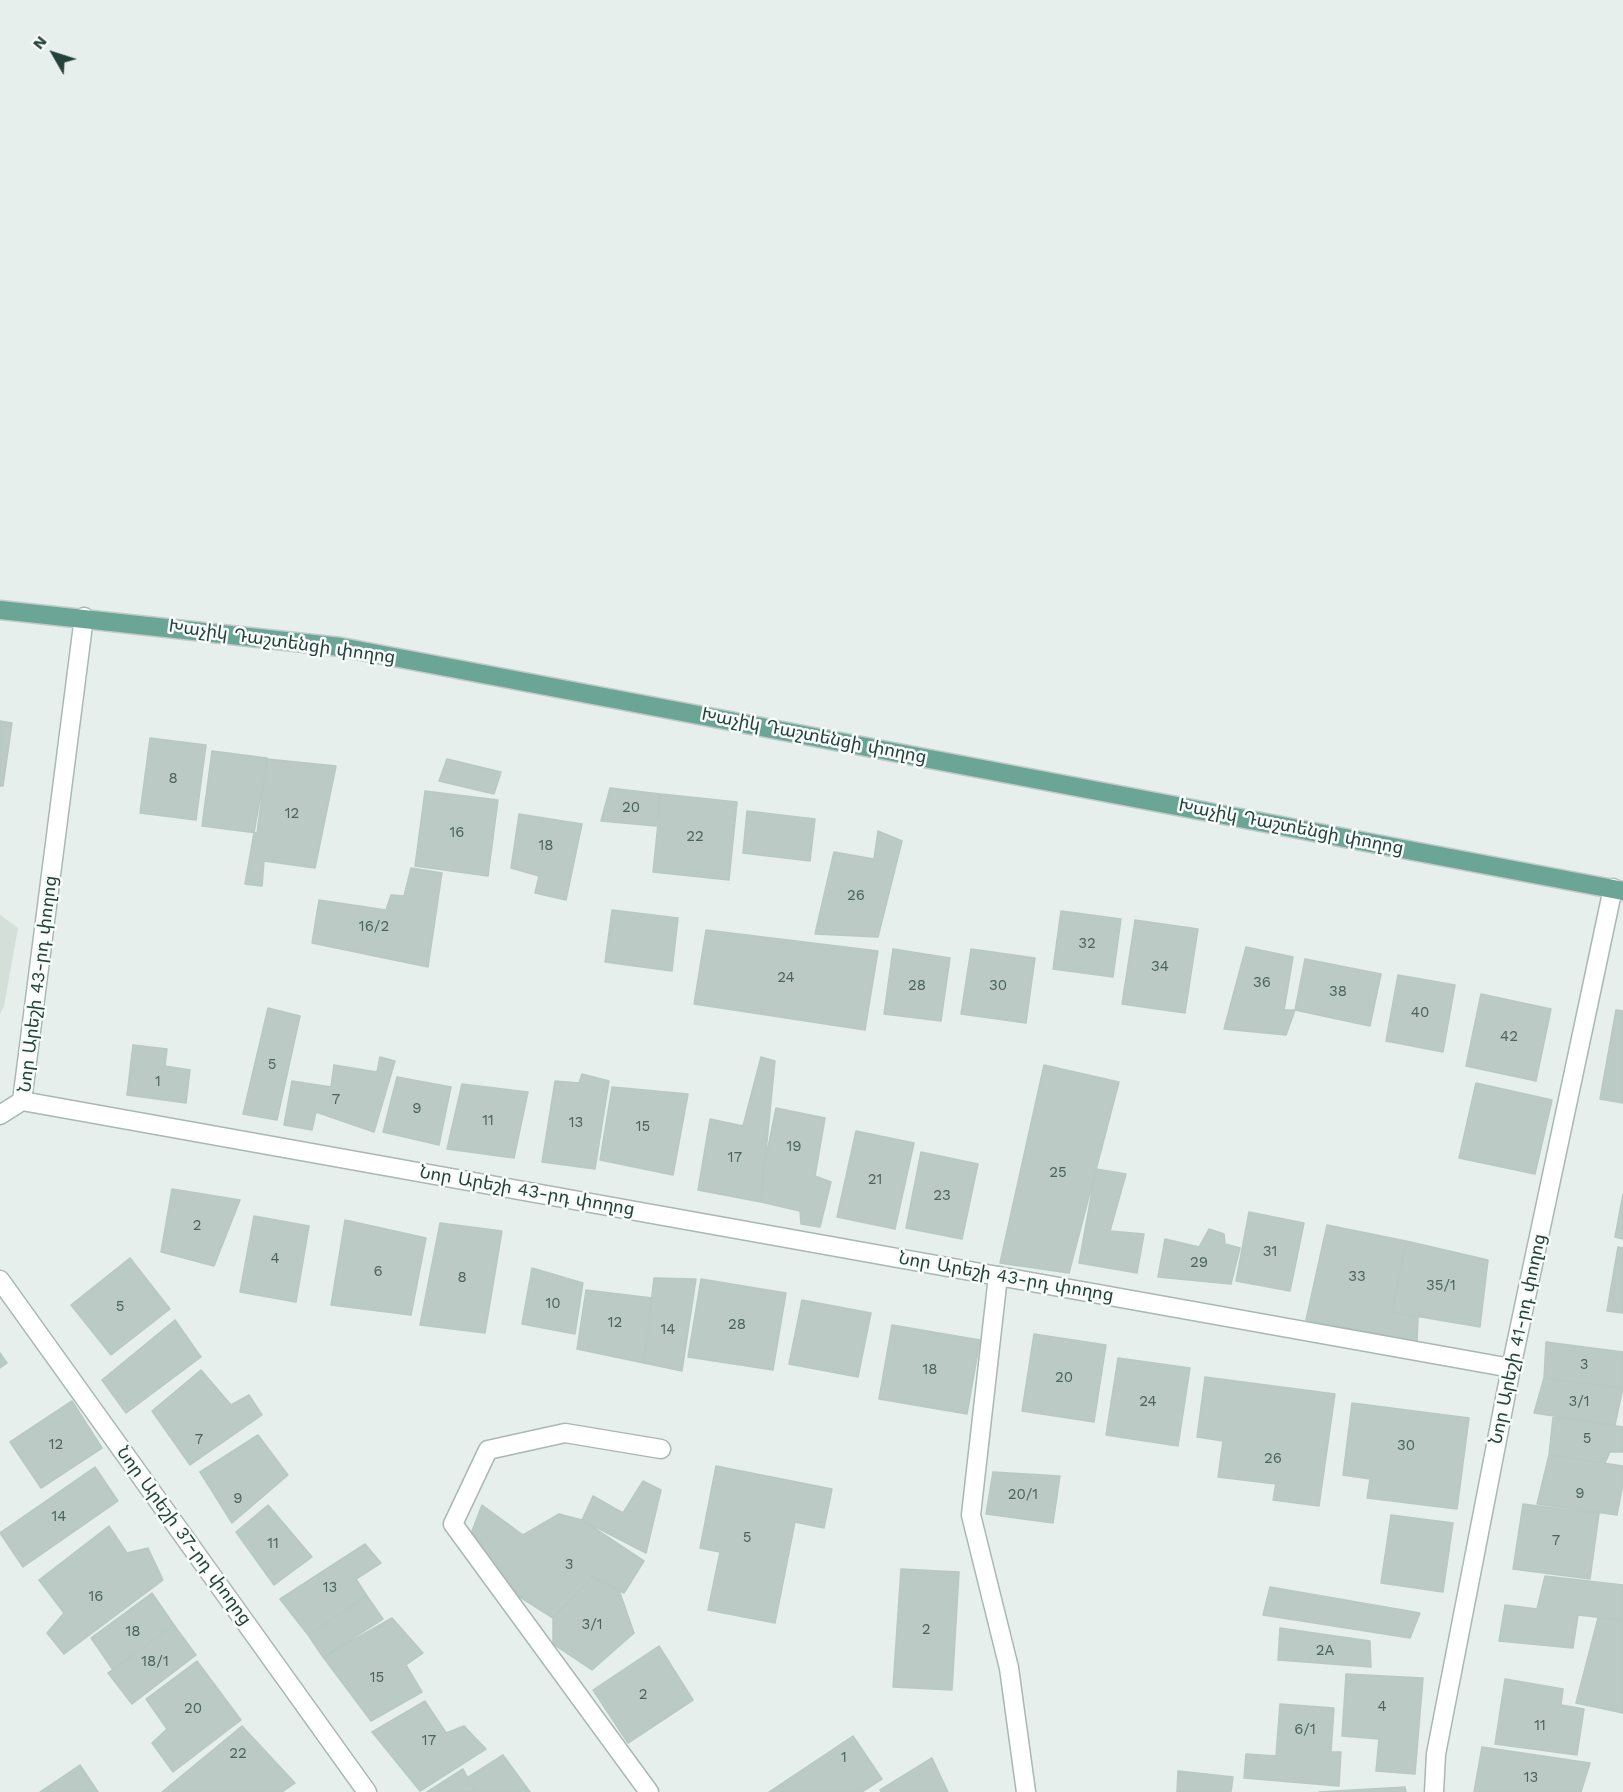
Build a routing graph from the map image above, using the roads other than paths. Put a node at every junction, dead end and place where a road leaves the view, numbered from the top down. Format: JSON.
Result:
{"nodes":[{"id":1,"x":0,"y":610,"type":"edge"},
{"id":2,"x":84,"y":617,"type":"junction"},
{"id":3,"x":1618,"y":890,"type":"edge"},
{"id":4,"x":22,"y":1101,"type":"junction"},
{"id":5,"x":0,"y":1115,"type":"edge"},
{"id":6,"x":998,"y":1276,"type":"junction"},
{"id":7,"x":0,"y":1280,"type":"edge"},
{"id":8,"x":1511,"y":1368,"type":"junction"},
{"id":9,"x":661,"y":1449,"type":"dead end"},
{"id":10,"x":368,"y":1792,"type":"edge"},
{"id":11,"x":649,"y":1792,"type":"edge"},
{"id":12,"x":1026,"y":1792,"type":"edge"},
{"id":13,"x":1434,"y":1792,"type":"edge"}],
"edges":[{"from":1,"to":2,"type":"main road","name":"Խաչիկ Դաշտենցի փողոց"},
{"from":2,"to":3,"type":"main road","name":"Խաչիկ Դաշտենցի փողոց"},
{"from":2,"to":4,"type":"street","name":"Նոր Արեշի 43-րդ փողոց"},
{"from":3,"to":8,"type":"street","name":"Նոր Արեշի 41-րդ փողոց"},
{"from":4,"to":5,"type":"street"},
{"from":4,"to":6,"type":"street","name":"Նոր Արեշի 43-րդ փողոց"},
{"from":6,"to":8,"type":"street","name":"Նոր Արեշի 43-րդ փողոց"},
{"from":6,"to":12,"type":"street"},
{"from":7,"to":10,"type":"street","name":"Նոր Արեշի 37-րդ փողոց"},
{"from":8,"to":13,"type":"street","name":"Նոր Արեշի 41-րդ փողոց"},
{"from":9,"to":11,"type":"street"}]}
